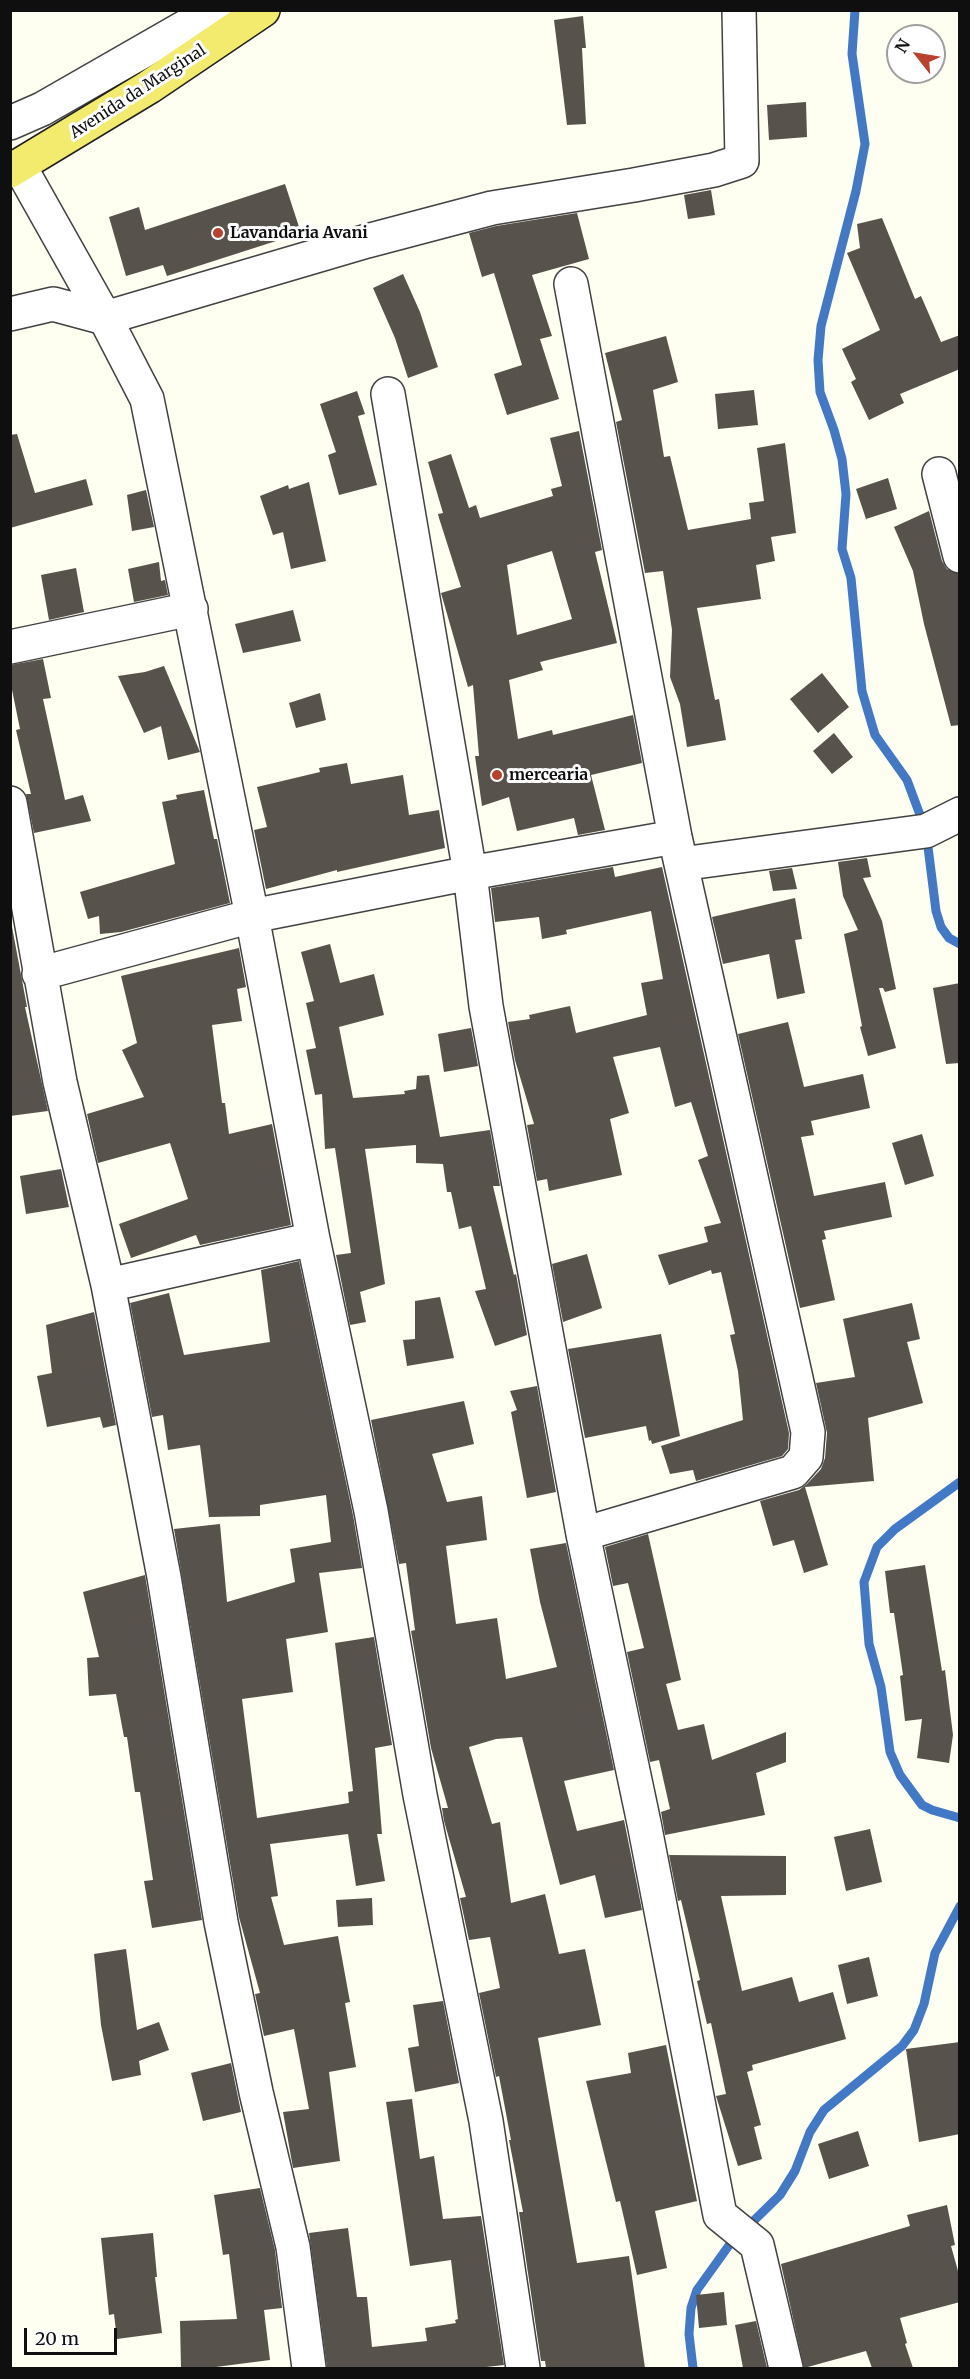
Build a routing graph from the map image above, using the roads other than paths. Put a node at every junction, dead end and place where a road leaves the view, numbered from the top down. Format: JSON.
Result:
{"nodes":[{"id":1,"x":214,"y":10,"type":"edge"},
{"id":2,"x":263,"y":10,"type":"edge"},
{"id":3,"x":739,"y":10,"type":"edge"},
{"id":4,"x":10,"y":123,"type":"edge"},
{"id":5,"x":15,"y":169,"type":"edge"},
{"id":6,"x":571,"y":284,"type":"dead end"},
{"id":7,"x":10,"y":314,"type":"edge"},
{"id":8,"x":105,"y":318,"type":"junction"},
{"id":9,"x":387,"y":394,"type":"dead end"},
{"id":10,"x":939,"y":474,"type":"dead end"},
{"id":11,"x":960,"y":556,"type":"edge"},
{"id":12,"x":191,"y":609,"type":"junction"},
{"id":13,"x":10,"y":647,"type":"edge"},
{"id":14,"x":10,"y":803,"type":"edge"},
{"id":15,"x":960,"y":814,"type":"edge"},
{"id":16,"x":678,"y":850,"type":"junction"},
{"id":17,"x":470,"y":873,"type":"junction"},
{"id":18,"x":252,"y":916,"type":"junction"},
{"id":19,"x":39,"y":974,"type":"junction"},
{"id":20,"x":313,"y":1239,"type":"junction"},
{"id":21,"x":108,"y":1286,"type":"junction"},
{"id":22,"x":584,"y":1534,"type":"junction"},
{"id":23,"x":309,"y":2368,"type":"edge"},
{"id":24,"x":523,"y":2368,"type":"edge"},
{"id":25,"x":786,"y":2368,"type":"edge"}],
"edges":[{"from":1,"to":4,"type":"street"},
{"from":2,"to":5,"type":"main road","name":"Avenida da Marginal"},
{"from":3,"to":8,"type":"street"},
{"from":5,"to":8,"type":"street"},
{"from":6,"to":16,"type":"street"},
{"from":7,"to":8,"type":"street"},
{"from":8,"to":12,"type":"street"},
{"from":9,"to":17,"type":"street"},
{"from":10,"to":11,"type":"street"},
{"from":12,"to":13,"type":"street"},
{"from":12,"to":18,"type":"street"},
{"from":14,"to":19,"type":"street"},
{"from":15,"to":16,"type":"street"},
{"from":16,"to":17,"type":"street"},
{"from":16,"to":22,"type":"street"},
{"from":17,"to":18,"type":"street"},
{"from":17,"to":22,"type":"street"},
{"from":18,"to":19,"type":"street"},
{"from":18,"to":20,"type":"street"},
{"from":19,"to":21,"type":"street"},
{"from":20,"to":21,"type":"street"},
{"from":20,"to":24,"type":"street"},
{"from":21,"to":23,"type":"street"},
{"from":22,"to":25,"type":"street"}]}
